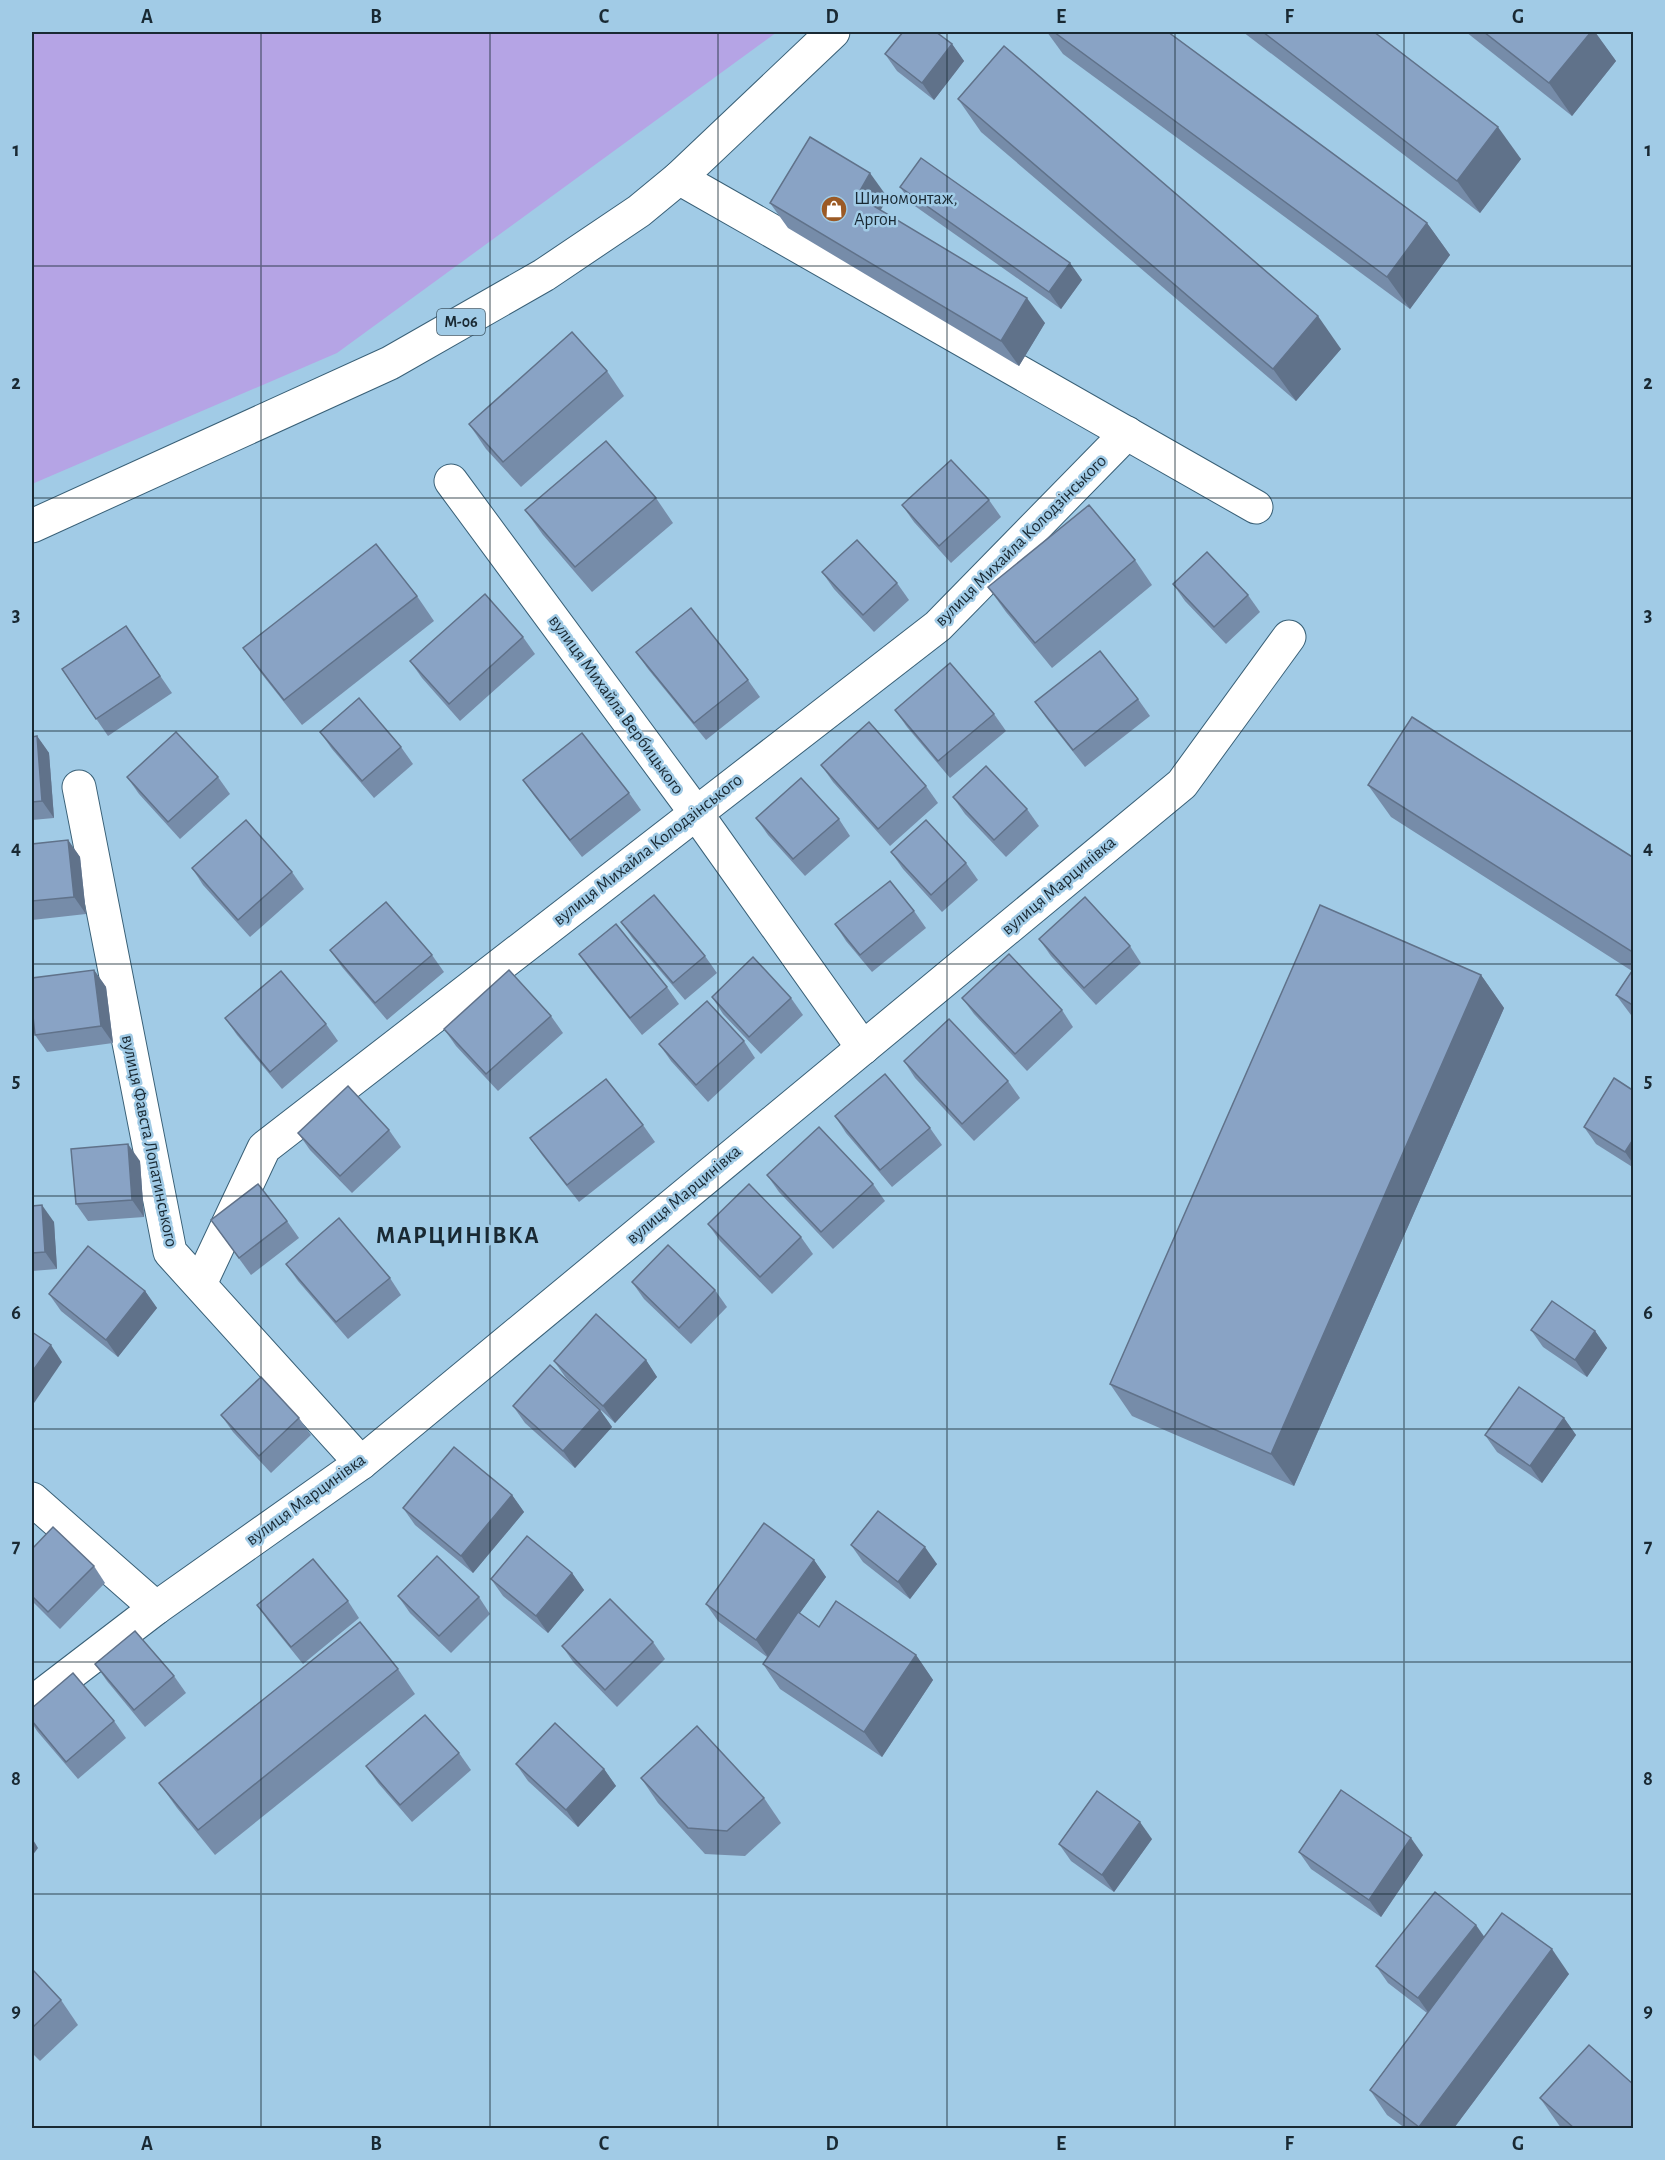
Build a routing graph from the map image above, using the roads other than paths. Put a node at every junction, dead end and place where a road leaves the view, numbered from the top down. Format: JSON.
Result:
{"nodes":[{"id":1,"x":833,"y":32,"type":"edge"},
{"id":2,"x":678,"y":178,"type":"junction"},
{"id":3,"x":1126,"y":433,"type":"junction"},
{"id":4,"x":451,"y":481,"type":"dead end"},
{"id":5,"x":1256,"y":507,"type":"dead end"},
{"id":6,"x":32,"y":526,"type":"edge"},
{"id":7,"x":1289,"y":637,"type":"dead end"},
{"id":8,"x":79,"y":787,"type":"dead end"},
{"id":9,"x":696,"y":813,"type":"junction"},
{"id":10,"x":863,"y":1048,"type":"junction"},
{"id":11,"x":200,"y":1284,"type":"junction"},
{"id":12,"x":361,"y":1462,"type":"junction"},
{"id":13,"x":32,"y":1499,"type":"edge"},
{"id":14,"x":156,"y":1608,"type":"junction"},
{"id":15,"x":32,"y":1703,"type":"edge"}],
"edges":[{"from":1,"to":2,"type":"main road","number":"М-06"},
{"from":2,"to":3,"type":"main road"},
{"from":2,"to":6,"type":"main road","number":"М-06"},
{"from":3,"to":5,"type":"main road"},
{"from":3,"to":9,"type":"main road","name":"вулиця Михайла Колодзінського"},
{"from":4,"to":9,"type":"main road","name":"вулиця Михайла Вербицького"},
{"from":7,"to":10,"type":"main road","name":"вулиця Марцинівка"},
{"from":8,"to":11,"type":"main road","name":"вулиця Фавста Лопатинського"},
{"from":9,"to":10,"type":"main road","name":"вулиця Михайла Вербицького"},
{"from":9,"to":11,"type":"main road","name":"вулиця Михайла Колодзінського"},
{"from":10,"to":12,"type":"main road","name":"вулиця Марцинівка"},
{"from":11,"to":12,"type":"main road","name":"вулиця Фавста Лопатинського"},
{"from":12,"to":14,"type":"main road","name":"вулиця Марцинівка"},
{"from":13,"to":14,"type":"main road"},
{"from":14,"to":15,"type":"main road","name":"вулиця Марцинівка"}]}
